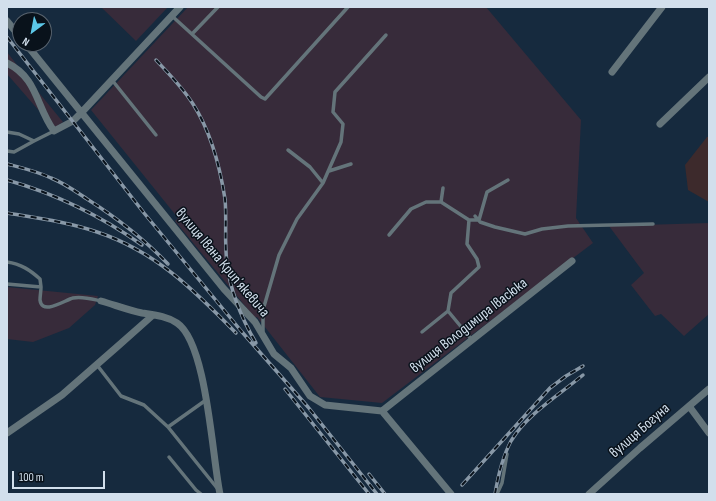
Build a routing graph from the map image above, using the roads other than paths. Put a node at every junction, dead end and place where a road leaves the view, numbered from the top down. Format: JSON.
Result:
{"nodes":[{"id":1,"x":180,"y":7,"type":"edge"},
{"id":2,"x":218,"y":7,"type":"edge"},
{"id":3,"x":348,"y":7,"type":"edge"},
{"id":4,"x":662,"y":7,"type":"edge"},
{"id":5,"x":172,"y":16,"type":"junction"},
{"id":6,"x":192,"y":34,"type":"junction"},
{"id":7,"x":386,"y":35,"type":"dead end"},
{"id":8,"x":33,"y":52,"type":"edge"},
{"id":9,"x":7,"y":63,"type":"edge"},
{"id":10,"x":612,"y":72,"type":"dead end"},
{"id":11,"x":709,"y":77,"type":"edge"},
{"id":12,"x":112,"y":80,"type":"junction"},
{"id":13,"x":82,"y":112,"type":"junction"},
{"id":14,"x":660,"y":124,"type":"dead end"},
{"id":15,"x":54,"y":131,"type":"junction"},
{"id":16,"x":7,"y":132,"type":"edge"},
{"id":17,"x":156,"y":135,"type":"dead end"},
{"id":18,"x":34,"y":142,"type":"junction"},
{"id":19,"x":288,"y":150,"type":"dead end"},
{"id":20,"x":7,"y":151,"type":"edge"},
{"id":21,"x":351,"y":164,"type":"dead end"},
{"id":22,"x":328,"y":171,"type":"junction"},
{"id":23,"x":508,"y":180,"type":"dead end"},
{"id":24,"x":323,"y":183,"type":"junction"},
{"id":25,"x":443,"y":188,"type":"dead end"},
{"id":26,"x":441,"y":202,"type":"junction"},
{"id":27,"x":475,"y":216,"type":"dead end"},
{"id":28,"x":469,"y":220,"type":"junction"},
{"id":29,"x":479,"y":220,"type":"junction"},
{"id":30,"x":653,"y":224,"type":"dead end"},
{"id":31,"x":389,"y":235,"type":"dead end"},
{"id":32,"x":572,"y":261,"type":"dead end"},
{"id":33,"x":7,"y":262,"type":"edge"},
{"id":34,"x":7,"y":284,"type":"edge"},
{"id":35,"x":41,"y":287,"type":"junction"},
{"id":36,"x":101,"y":301,"type":"joint"},
{"id":37,"x":448,"y":311,"type":"junction"},
{"id":38,"x":152,"y":315,"type":"junction"},
{"id":39,"x":422,"y":332,"type":"dead end"},
{"id":40,"x":263,"y":336,"type":"junction"},
{"id":41,"x":472,"y":340,"type":"junction"},
{"id":42,"x":97,"y":364,"type":"junction"},
{"id":43,"x":709,"y":389,"type":"edge"},
{"id":44,"x":206,"y":400,"type":"junction"},
{"id":45,"x":689,"y":406,"type":"junction"},
{"id":46,"x":382,"y":412,"type":"junction"},
{"id":47,"x":168,"y":427,"type":"junction"},
{"id":48,"x":7,"y":433,"type":"edge"},
{"id":49,"x":709,"y":433,"type":"edge"},
{"id":50,"x":506,"y":454,"type":"dead end"},
{"id":51,"x":168,"y":457,"type":"dead end"},
{"id":52,"x":219,"y":492,"type":"edge"},
{"id":53,"x":201,"y":494,"type":"edge"},
{"id":54,"x":451,"y":494,"type":"edge"},
{"id":55,"x":497,"y":494,"type":"edge"},
{"id":56,"x":589,"y":494,"type":"edge"}],
"edges":[{"from":1,"to":5,"type":"street"},
{"from":2,"to":6,"type":"lane"},
{"from":3,"to":6,"type":"lane"},
{"from":4,"to":10,"type":"street"},
{"from":5,"to":6,"type":"lane"},
{"from":5,"to":12,"type":"street"},
{"from":7,"to":22,"type":"lane"},
{"from":8,"to":13,"type":"street","name":"вулиця Івана Крипʼякевича"},
{"from":9,"to":15,"type":"street"},
{"from":11,"to":14,"type":"street"},
{"from":12,"to":13,"type":"street"},
{"from":12,"to":17,"type":"lane"},
{"from":13,"to":15,"type":"street"},
{"from":13,"to":40,"type":"street","name":"вулиця Івана Крипʼякевича"},
{"from":15,"to":18,"type":"lane"},
{"from":16,"to":18,"type":"lane"},
{"from":18,"to":20,"type":"lane"},
{"from":19,"to":24,"type":"lane"},
{"from":21,"to":22,"type":"lane"},
{"from":22,"to":24,"type":"lane"},
{"from":23,"to":29,"type":"lane"},
{"from":24,"to":40,"type":"lane"},
{"from":25,"to":26,"type":"lane"},
{"from":26,"to":28,"type":"lane"},
{"from":26,"to":31,"type":"lane"},
{"from":27,"to":29,"type":"lane"},
{"from":28,"to":29,"type":"lane"},
{"from":28,"to":37,"type":"lane"},
{"from":29,"to":30,"type":"lane"},
{"from":32,"to":41,"type":"street","name":"вулиця Володимира Івасюка"},
{"from":33,"to":35,"type":"lane"},
{"from":34,"to":35,"type":"lane"},
{"from":35,"to":36,"type":"lane"},
{"from":36,"to":38,"type":"street"},
{"from":37,"to":39,"type":"lane"},
{"from":37,"to":41,"type":"lane"},
{"from":38,"to":42,"type":"street"},
{"from":38,"to":44,"type":"street"},
{"from":40,"to":46,"type":"street","name":"вулиця Івана Крипʼякевича"},
{"from":41,"to":46,"type":"street","name":"вулиця Володимира Івасюка"},
{"from":42,"to":47,"type":"lane"},
{"from":42,"to":48,"type":"street"},
{"from":43,"to":45,"type":"street","name":"вулиця Богуна"},
{"from":44,"to":47,"type":"lane"},
{"from":44,"to":52,"type":"street"},
{"from":45,"to":49,"type":"street"},
{"from":45,"to":56,"type":"street","name":"вулиця Богуна"},
{"from":46,"to":54,"type":"street"},
{"from":47,"to":52,"type":"lane"},
{"from":50,"to":55,"type":"lane"},
{"from":51,"to":53,"type":"lane"}]}
